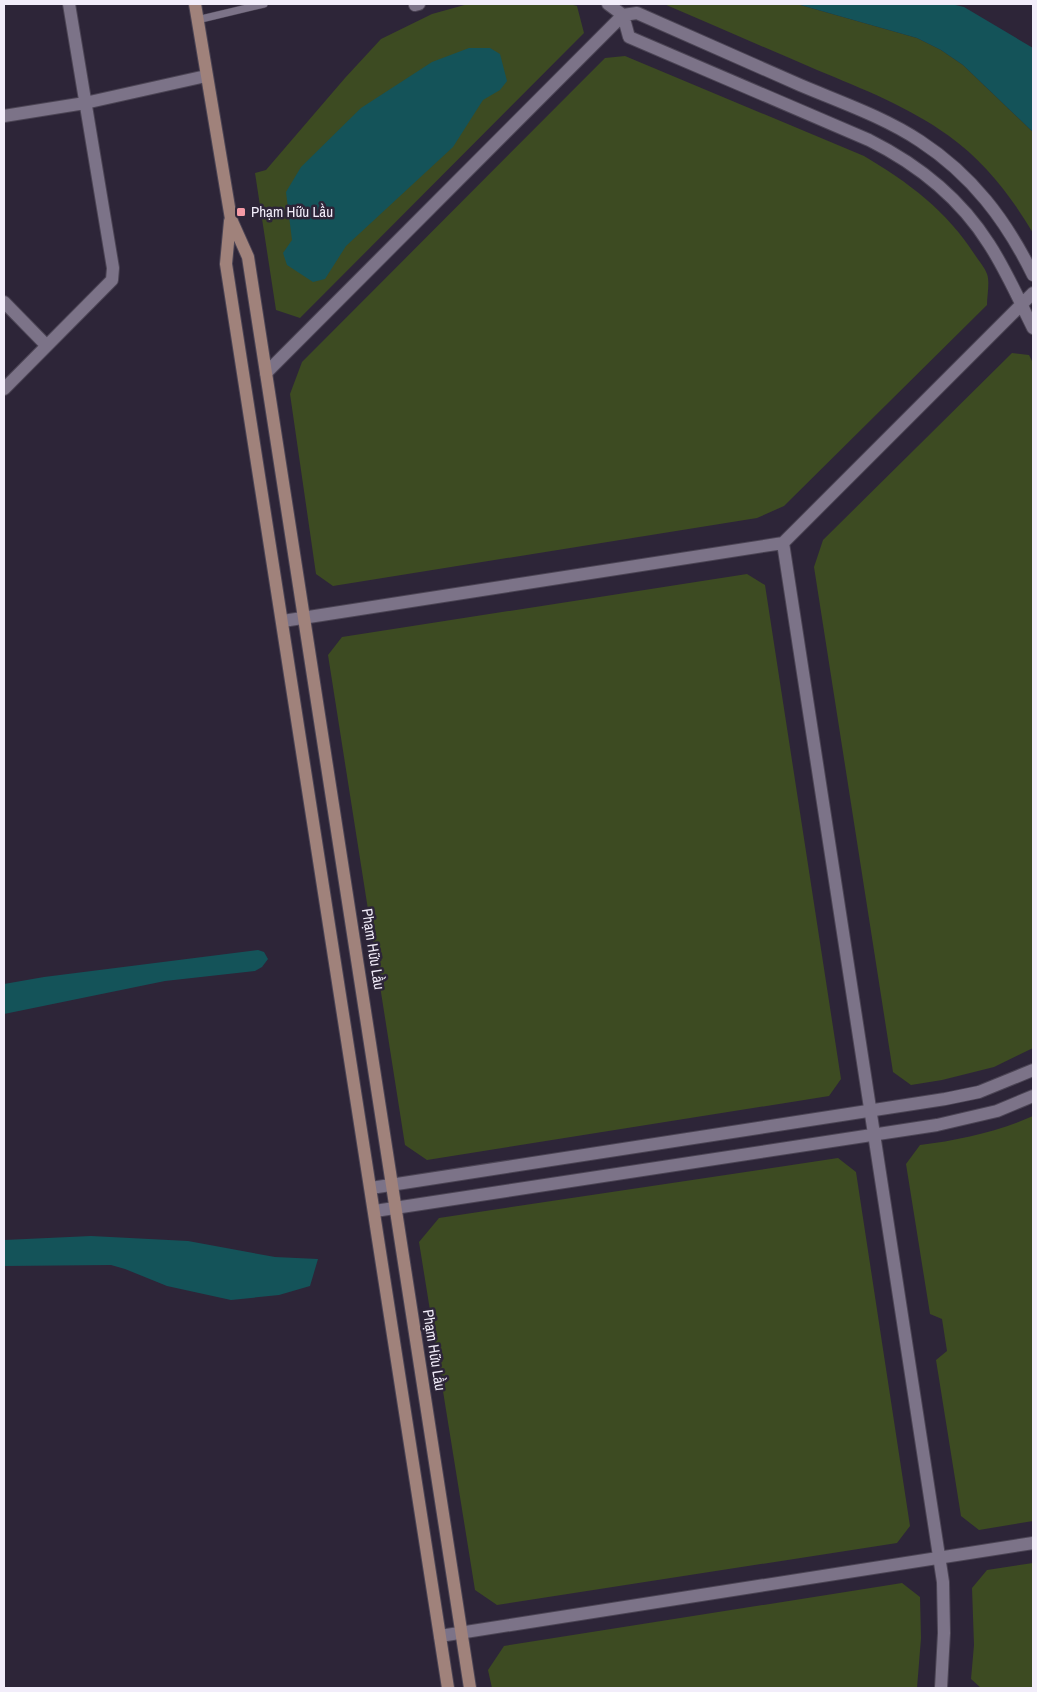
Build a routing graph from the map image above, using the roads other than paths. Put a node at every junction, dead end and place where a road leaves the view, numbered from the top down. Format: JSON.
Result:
{"nodes":[{"id":1,"x":69,"y":4,"type":"edge"},
{"id":2,"x":195,"y":4,"type":"edge"},
{"id":3,"x":264,"y":4,"type":"edge"},
{"id":4,"x":608,"y":4,"type":"edge"},
{"id":5,"x":623,"y":16,"type":"junction"},
{"id":6,"x":197,"y":20,"type":"junction"},
{"id":7,"x":206,"y":76,"type":"junction"},
{"id":8,"x":85,"y":103,"type":"junction"},
{"id":9,"x":4,"y":116,"type":"edge"},
{"id":10,"x":230,"y":219,"type":"junction"},
{"id":11,"x":1033,"y":275,"type":"edge"},
{"id":12,"x":1033,"y":294,"type":"edge"},
{"id":13,"x":4,"y":302,"type":"edge"},
{"id":14,"x":1022,"y":305,"type":"junction"},
{"id":15,"x":1033,"y":328,"type":"edge"},
{"id":16,"x":46,"y":345,"type":"junction"},
{"id":17,"x":266,"y":373,"type":"junction"},
{"id":18,"x":4,"y":389,"type":"edge"},
{"id":19,"x":783,"y":543,"type":"junction"},
{"id":20,"x":305,"y":618,"type":"junction"},
{"id":21,"x":283,"y":621,"type":"junction"},
{"id":22,"x":1033,"y":1070,"type":"edge"},
{"id":23,"x":1033,"y":1096,"type":"edge"},
{"id":24,"x":871,"y":1110,"type":"junction"},
{"id":25,"x":874,"y":1135,"type":"junction"},
{"id":26,"x":393,"y":1185,"type":"junction"},
{"id":27,"x":371,"y":1188,"type":"junction"},
{"id":28,"x":396,"y":1208,"type":"junction"},
{"id":29,"x":375,"y":1211,"type":"junction"},
{"id":30,"x":1033,"y":1543,"type":"edge"},
{"id":31,"x":940,"y":1558,"type":"junction"},
{"id":32,"x":462,"y":1633,"type":"junction"},
{"id":33,"x":440,"y":1636,"type":"junction"},
{"id":34,"x":448,"y":1688,"type":"edge"},
{"id":35,"x":470,"y":1688,"type":"edge"},
{"id":36,"x":941,"y":1688,"type":"edge"}],
"edges":[{"from":1,"to":8,"type":"street"},
{"from":2,"to":6,"type":"main road","name":"Phạm Hữu Lầu"},
{"from":3,"to":6,"type":"lane"},
{"from":4,"to":5,"type":"street"},
{"from":5,"to":11,"type":"street"},
{"from":5,"to":14,"type":"street"},
{"from":5,"to":17,"type":"street"},
{"from":6,"to":7,"type":"main road","name":"Phạm Hữu Lầu"},
{"from":7,"to":8,"type":"street"},
{"from":7,"to":10,"type":"main road","name":"Phạm Hữu Lầu"},
{"from":8,"to":9,"type":"street"},
{"from":8,"to":16,"type":"street"},
{"from":10,"to":17,"type":"main road","name":"Phạm Hữu Lầu"},
{"from":10,"to":21,"type":"main road","name":"Phạm Hữu Lầu"},
{"from":12,"to":14,"type":"street"},
{"from":13,"to":16,"type":"street"},
{"from":14,"to":15,"type":"street"},
{"from":14,"to":19,"type":"street"},
{"from":16,"to":18,"type":"street"},
{"from":17,"to":20,"type":"main road","name":"Phạm Hữu Lầu"},
{"from":19,"to":20,"type":"street"},
{"from":19,"to":24,"type":"street"},
{"from":20,"to":21,"type":"street"},
{"from":20,"to":26,"type":"main road","name":"Phạm Hữu Lầu"},
{"from":21,"to":27,"type":"main road","name":"Phạm Hữu Lầu"},
{"from":22,"to":24,"type":"street"},
{"from":23,"to":25,"type":"street"},
{"from":24,"to":25,"type":"street"},
{"from":24,"to":26,"type":"street"},
{"from":25,"to":28,"type":"street"},
{"from":25,"to":31,"type":"street"},
{"from":26,"to":27,"type":"street"},
{"from":26,"to":28,"type":"main road","name":"Phạm Hữu Lầu"},
{"from":27,"to":29,"type":"main road","name":"Phạm Hữu Lầu"},
{"from":28,"to":29,"type":"street"},
{"from":28,"to":32,"type":"main road","name":"Phạm Hữu Lầu"},
{"from":29,"to":33,"type":"main road","name":"Phạm Hữu Lầu"},
{"from":30,"to":31,"type":"street"},
{"from":31,"to":32,"type":"street"},
{"from":31,"to":36,"type":"street"},
{"from":32,"to":33,"type":"street"},
{"from":32,"to":35,"type":"main road","name":"Phạm Hữu Lầu"},
{"from":33,"to":34,"type":"main road","name":"Phạm Hữu Lầu"}]}
